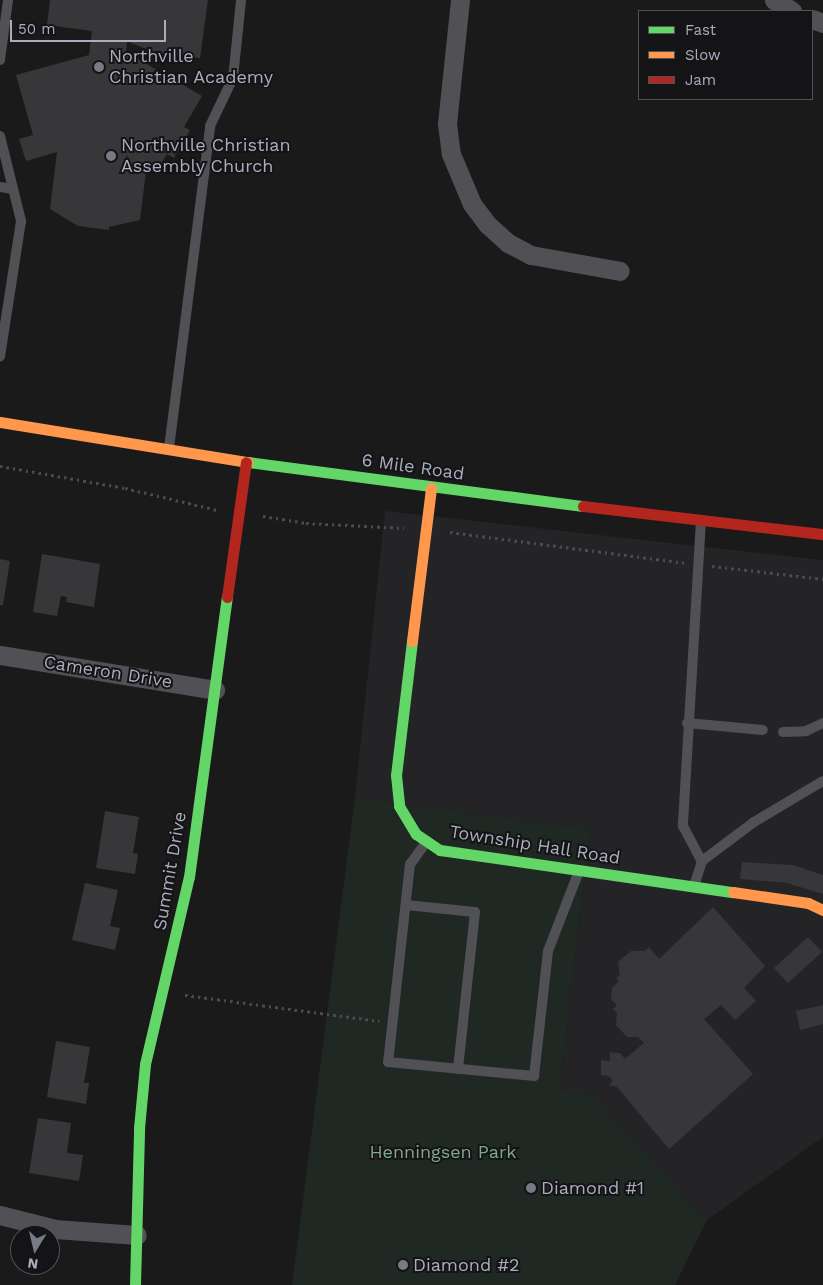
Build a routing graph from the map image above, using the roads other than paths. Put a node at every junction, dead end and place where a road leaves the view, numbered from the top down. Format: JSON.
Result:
{"nodes":[{"id":1,"x":8,"y":0,"type":"edge"},
{"id":2,"x":241,"y":0,"type":"edge"},
{"id":3,"x":460,"y":0,"type":"edge"},
{"id":4,"x":774,"y":0,"type":"edge"},
{"id":5,"x":790,"y":10,"type":"edge"},
{"id":6,"x":0,"y":60,"type":"edge"},
{"id":7,"x":0,"y":136,"type":"edge"},
{"id":8,"x":0,"y":187,"type":"edge"},
{"id":9,"x":13,"y":189,"type":"junction"},
{"id":10,"x":620,"y":271,"type":"dead end"},
{"id":11,"x":0,"y":356,"type":"edge"},
{"id":12,"x":0,"y":422,"type":"edge"},
{"id":13,"x":169,"y":450,"type":"junction"},
{"id":14,"x":246,"y":462,"type":"junction"},
{"id":15,"x":431,"y":488,"type":"junction"},
{"id":16,"x":702,"y":520,"type":"junction"},
{"id":17,"x":823,"y":534,"type":"edge"},
{"id":18,"x":0,"y":655,"type":"edge"},
{"id":19,"x":216,"y":690,"type":"junction"},
{"id":20,"x":688,"y":723,"type":"junction"},
{"id":21,"x":823,"y":723,"type":"edge"},
{"id":22,"x":763,"y":730,"type":"dead end"},
{"id":23,"x":783,"y":732,"type":"dead end"},
{"id":24,"x":823,"y":781,"type":"edge"},
{"id":25,"x":427,"y":841,"type":"junction"},
{"id":26,"x":702,"y":861,"type":"junction"},
{"id":27,"x":580,"y":870,"type":"junction"},
{"id":28,"x":694,"y":887,"type":"junction"},
{"id":29,"x":406,"y":905,"type":"junction"},
{"id":30,"x":823,"y":910,"type":"edge"},
{"id":31,"x":458,"y":1069,"type":"junction"},
{"id":32,"x":0,"y":1215,"type":"edge"},
{"id":33,"x":137,"y":1235,"type":"junction"},
{"id":34,"x":135,"y":1285,"type":"edge"}],
"edges":[{"from":1,"to":6,"type":"lane"},
{"from":2,"to":13,"type":"lane"},
{"from":3,"to":10,"type":"street"},
{"from":4,"to":5,"type":"street"},
{"from":7,"to":9,"type":"lane"},
{"from":8,"to":9,"type":"lane"},
{"from":9,"to":11,"type":"lane"},
{"from":12,"to":13,"type":"street","name":"6 Mile Road"},
{"from":13,"to":14,"type":"street","name":"6 Mile Road"},
{"from":14,"to":15,"type":"street","name":"6 Mile Road"},
{"from":14,"to":19,"type":"street","name":"Summit Drive"},
{"from":15,"to":16,"type":"street","name":"6 Mile Road"},
{"from":15,"to":25,"type":"street","name":"Township Hall Road"},
{"from":16,"to":17,"type":"street","name":"6 Mile Road"},
{"from":16,"to":20,"type":"lane"},
{"from":18,"to":19,"type":"street","name":"Cameron Drive"},
{"from":19,"to":33,"type":"street","name":"Summit Drive"},
{"from":20,"to":22,"type":"lane"},
{"from":20,"to":26,"type":"lane"},
{"from":21,"to":23,"type":"lane"},
{"from":24,"to":26,"type":"lane"},
{"from":25,"to":27,"type":"street","name":"Township Hall Road"},
{"from":25,"to":29,"type":"lane"},
{"from":26,"to":28,"type":"lane"},
{"from":27,"to":28,"type":"street","name":"Township Hall Road"},
{"from":27,"to":31,"type":"lane"},
{"from":28,"to":30,"type":"street","name":"Township Hall Road"},
{"from":29,"to":31,"type":"lane"},
{"from":29,"to":31,"type":"lane"},
{"from":32,"to":33,"type":"street"},
{"from":33,"to":34,"type":"street","name":"Summit Drive"}]}
